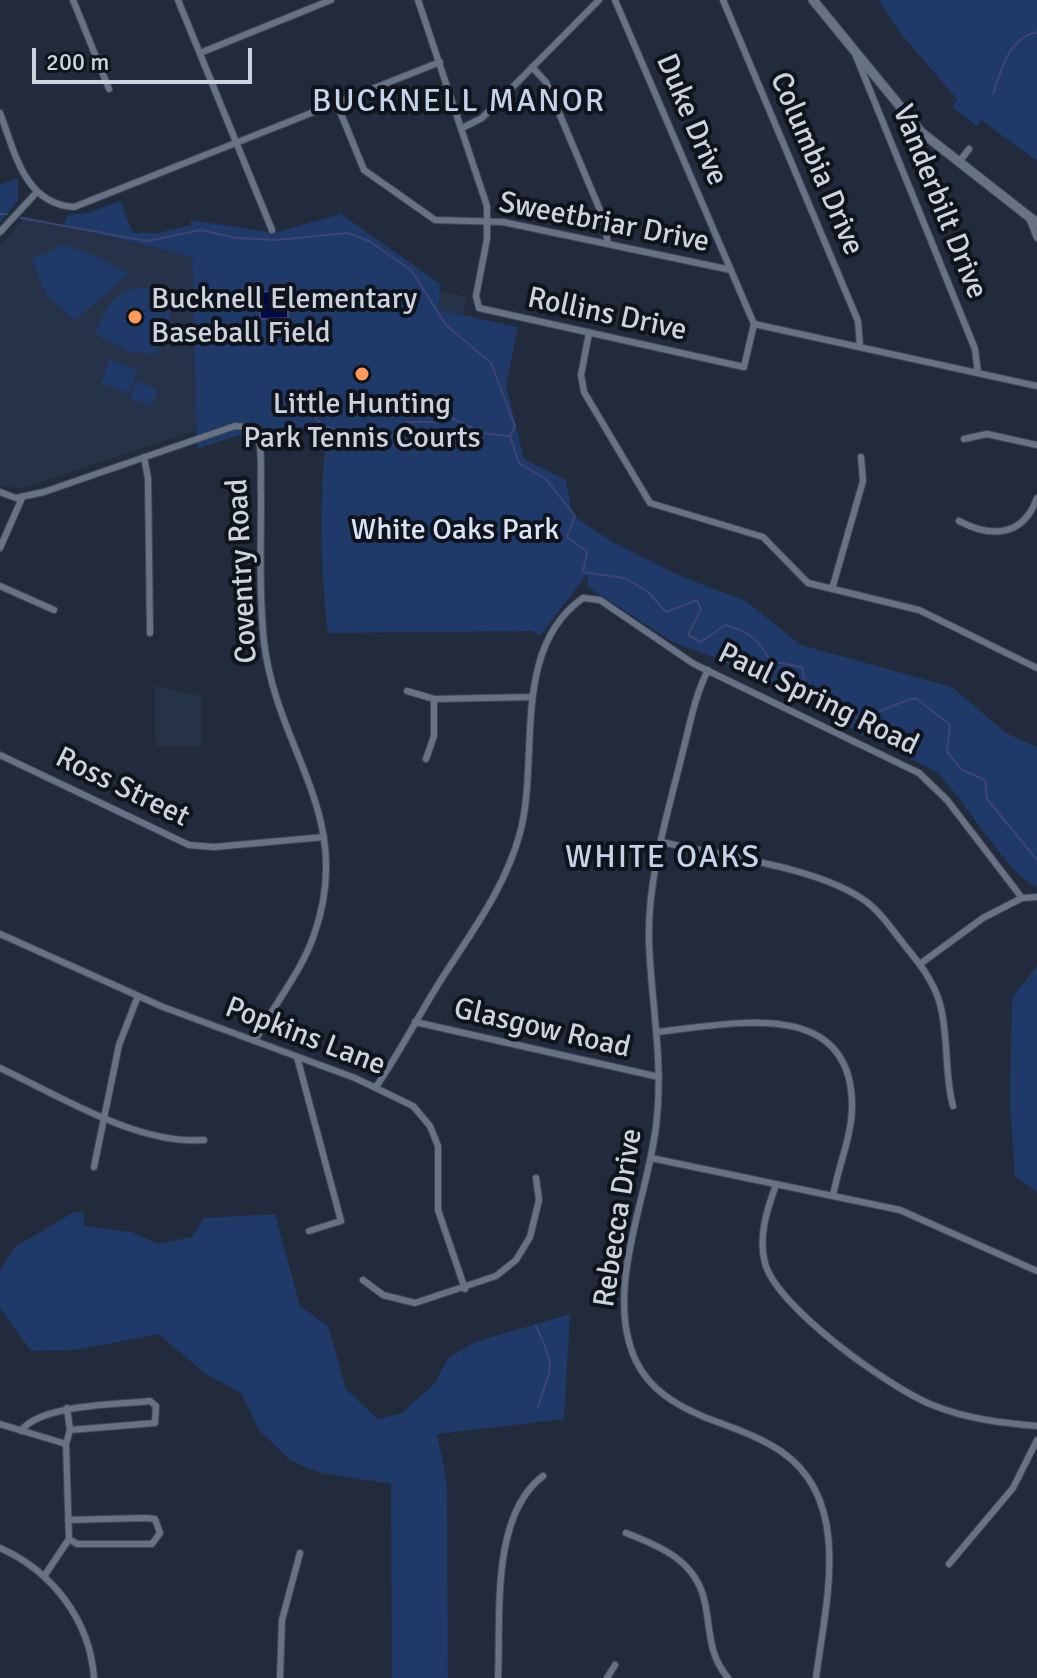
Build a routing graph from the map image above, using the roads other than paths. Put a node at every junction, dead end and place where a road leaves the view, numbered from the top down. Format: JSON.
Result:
{"nodes":[{"id":1,"x":73,"y":0,"type":"edge"},
{"id":2,"x":178,"y":0,"type":"edge"},
{"id":3,"x":331,"y":0,"type":"edge"},
{"id":4,"x":418,"y":0,"type":"edge"},
{"id":5,"x":599,"y":0,"type":"edge"},
{"id":6,"x":615,"y":0,"type":"edge"},
{"id":7,"x":723,"y":0,"type":"edge"},
{"id":8,"x":813,"y":0,"type":"edge"},
{"id":9,"x":853,"y":49,"type":"junction"},
{"id":10,"x":200,"y":53,"type":"junction"},
{"id":11,"x":440,"y":62,"type":"junction"},
{"id":12,"x":532,"y":67,"type":"junction"},
{"id":13,"x":109,"y":89,"type":"dead end"},
{"id":14,"x":337,"y":104,"type":"junction"},
{"id":15,"x":0,"y":113,"type":"edge"},
{"id":16,"x":462,"y":128,"type":"junction"},
{"id":17,"x":236,"y":144,"type":"junction"},
{"id":18,"x":969,"y":149,"type":"dead end"},
{"id":19,"x":958,"y":163,"type":"junction"},
{"id":20,"x":36,"y":193,"type":"junction"},
{"id":21,"x":1033,"y":220,"type":"edge"},
{"id":22,"x":487,"y":221,"type":"junction"},
{"id":23,"x":272,"y":230,"type":"dead end"},
{"id":24,"x":0,"y":232,"type":"edge"},
{"id":25,"x":1037,"y":238,"type":"edge"},
{"id":26,"x":608,"y":244,"type":"junction"},
{"id":27,"x":731,"y":270,"type":"junction"},
{"id":28,"x":754,"y":324,"type":"junction"},
{"id":29,"x":589,"y":333,"type":"junction"},
{"id":30,"x":860,"y":347,"type":"junction"},
{"id":31,"x":978,"y":373,"type":"junction"},
{"id":32,"x":1037,"y":386,"type":"edge"},
{"id":33,"x":964,"y":439,"type":"dead end"},
{"id":34,"x":1037,"y":445,"type":"edge"},
{"id":35,"x":144,"y":457,"type":"junction"},
{"id":36,"x":861,"y":457,"type":"dead end"},
{"id":37,"x":0,"y":492,"type":"edge"},
{"id":38,"x":22,"y":498,"type":"junction"},
{"id":39,"x":1037,"y":498,"type":"edge"},
{"id":40,"x":959,"y":521,"type":"dead end"},
{"id":41,"x":0,"y":548,"type":"edge"},
{"id":42,"x":0,"y":586,"type":"edge"},
{"id":43,"x":832,"y":589,"type":"junction"},
{"id":44,"x":54,"y":610,"type":"dead end"},
{"id":45,"x":150,"y":633,"type":"dead end"},
{"id":46,"x":1037,"y":668,"type":"edge"},
{"id":47,"x":708,"y":670,"type":"junction"},
{"id":48,"x":407,"y":691,"type":"dead end"},
{"id":49,"x":532,"y":697,"type":"junction"},
{"id":50,"x":434,"y":699,"type":"junction"},
{"id":51,"x":0,"y":755,"type":"edge"},
{"id":52,"x":426,"y":759,"type":"dead end"},
{"id":53,"x":324,"y":837,"type":"junction"},
{"id":54,"x":662,"y":842,"type":"junction"},
{"id":55,"x":1037,"y":897,"type":"edge"},
{"id":56,"x":1022,"y":898,"type":"junction"},
{"id":57,"x":0,"y":934,"type":"edge"},
{"id":58,"x":920,"y":964,"type":"junction"},
{"id":59,"x":138,"y":996,"type":"junction"},
{"id":60,"x":415,"y":1022,"type":"junction"},
{"id":61,"x":657,"y":1032,"type":"junction"},
{"id":62,"x":255,"y":1041,"type":"junction"},
{"id":63,"x":297,"y":1057,"type":"junction"},
{"id":64,"x":1,"y":1072,"type":"edge"},
{"id":65,"x":659,"y":1077,"type":"junction"},
{"id":66,"x":376,"y":1087,"type":"junction"},
{"id":67,"x":953,"y":1106,"type":"dead end"},
{"id":68,"x":106,"y":1117,"type":"junction"},
{"id":69,"x":204,"y":1140,"type":"dead end"},
{"id":70,"x":651,"y":1158,"type":"junction"},
{"id":71,"x":94,"y":1167,"type":"dead end"},
{"id":72,"x":536,"y":1178,"type":"dead end"},
{"id":73,"x":776,"y":1185,"type":"junction"},
{"id":74,"x":833,"y":1196,"type":"junction"},
{"id":75,"x":309,"y":1231,"type":"dead end"},
{"id":76,"x":1037,"y":1271,"type":"edge"},
{"id":77,"x":363,"y":1280,"type":"dead end"},
{"id":78,"x":465,"y":1289,"type":"junction"},
{"id":79,"x":67,"y":1408,"type":"junction"},
{"id":80,"x":0,"y":1424,"type":"edge"},
{"id":81,"x":1037,"y":1426,"type":"edge"},
{"id":82,"x":70,"y":1430,"type":"junction"},
{"id":83,"x":21,"y":1431,"type":"junction"},
{"id":84,"x":1037,"y":1440,"type":"edge"},
{"id":85,"x":66,"y":1444,"type":"junction"},
{"id":86,"x":543,"y":1476,"type":"dead end"},
{"id":87,"x":68,"y":1520,"type":"junction"},
{"id":88,"x":626,"y":1533,"type":"dead end"},
{"id":89,"x":69,"y":1539,"type":"junction"},
{"id":90,"x":0,"y":1548,"type":"edge"},
{"id":91,"x":300,"y":1553,"type":"dead end"},
{"id":92,"x":949,"y":1564,"type":"dead end"},
{"id":93,"x":45,"y":1575,"type":"junction"},
{"id":94,"x":615,"y":1665,"type":"dead end"},
{"id":95,"x":94,"y":1678,"type":"edge"},
{"id":96,"x":280,"y":1678,"type":"edge"},
{"id":97,"x":498,"y":1678,"type":"edge"},
{"id":98,"x":607,"y":1678,"type":"edge"},
{"id":99,"x":728,"y":1678,"type":"edge"},
{"id":100,"x":816,"y":1678,"type":"edge"}],
"edges":[{"from":1,"to":13,"type":"street"},
{"from":2,"to":10,"type":"street"},
{"from":3,"to":10,"type":"street"},
{"from":4,"to":11,"type":"street"},
{"from":5,"to":12,"type":"street"},
{"from":6,"to":27,"type":"street","name":"Duke Drive"},
{"from":7,"to":30,"type":"street","name":"Columbia Drive"},
{"from":8,"to":9,"type":"street"},
{"from":9,"to":19,"type":"street"},
{"from":9,"to":31,"type":"street","name":"Vanderbilt Drive"},
{"from":10,"to":17,"type":"street"},
{"from":11,"to":14,"type":"street"},
{"from":11,"to":16,"type":"street"},
{"from":12,"to":16,"type":"street"},
{"from":12,"to":26,"type":"street"},
{"from":14,"to":17,"type":"street"},
{"from":14,"to":22,"type":"street","name":"Sweetbriar Drive"},
{"from":15,"to":20,"type":"street"},
{"from":16,"to":22,"type":"street"},
{"from":17,"to":20,"type":"street"},
{"from":17,"to":23,"type":"street"},
{"from":18,"to":19,"type":"street"},
{"from":19,"to":21,"type":"street"},
{"from":20,"to":24,"type":"street"},
{"from":21,"to":25,"type":"street"},
{"from":22,"to":26,"type":"street","name":"Sweetbriar Drive"},
{"from":22,"to":29,"type":"street","name":"Rollins Drive"},
{"from":26,"to":27,"type":"street","name":"Sweetbriar Drive"},
{"from":27,"to":28,"type":"street","name":"Duke Drive"},
{"from":28,"to":29,"type":"street","name":"Rollins Drive"},
{"from":28,"to":30,"type":"street"},
{"from":29,"to":43,"type":"street"},
{"from":30,"to":31,"type":"street"},
{"from":31,"to":32,"type":"street"},
{"from":33,"to":34,"type":"street"},
{"from":35,"to":38,"type":"street"},
{"from":35,"to":45,"type":"street"},
{"from":35,"to":53,"type":"street","name":"Coventry Road"},
{"from":36,"to":43,"type":"street"},
{"from":37,"to":38,"type":"street"},
{"from":38,"to":41,"type":"street"},
{"from":39,"to":40,"type":"street"},
{"from":42,"to":44,"type":"street"},
{"from":43,"to":46,"type":"street"},
{"from":47,"to":49,"type":"street","name":"Paul Spring Road"},
{"from":47,"to":54,"type":"street","name":"Rebecca Drive"},
{"from":47,"to":56,"type":"street","name":"Paul Spring Road"},
{"from":48,"to":50,"type":"street"},
{"from":49,"to":50,"type":"street"},
{"from":49,"to":60,"type":"street"},
{"from":50,"to":52,"type":"street"},
{"from":51,"to":53,"type":"street","name":"Ross Street"},
{"from":53,"to":62,"type":"street","name":"Coventry Road"},
{"from":54,"to":58,"type":"street"},
{"from":54,"to":61,"type":"street","name":"Rebecca Drive"},
{"from":55,"to":56,"type":"street"},
{"from":56,"to":58,"type":"street"},
{"from":57,"to":59,"type":"street","name":"Popkins Lane"},
{"from":58,"to":67,"type":"street"},
{"from":59,"to":62,"type":"street","name":"Popkins Lane"},
{"from":59,"to":68,"type":"street"},
{"from":60,"to":65,"type":"street","name":"Glasgow Road"},
{"from":60,"to":66,"type":"street"},
{"from":61,"to":65,"type":"street","name":"Rebecca Drive"},
{"from":61,"to":74,"type":"street","name":"Glasgow Road"},
{"from":62,"to":63,"type":"street","name":"Popkins Lane"},
{"from":63,"to":66,"type":"street","name":"Popkins Lane"},
{"from":63,"to":75,"type":"street"},
{"from":64,"to":68,"type":"street"},
{"from":65,"to":70,"type":"street","name":"Rebecca Drive"},
{"from":66,"to":78,"type":"street","name":"Popkins Lane"},
{"from":68,"to":69,"type":"street"},
{"from":68,"to":71,"type":"street"},
{"from":70,"to":73,"type":"street"},
{"from":70,"to":100,"type":"street","name":"Rebecca Drive"},
{"from":72,"to":78,"type":"street"},
{"from":73,"to":74,"type":"street"},
{"from":73,"to":81,"type":"street"},
{"from":74,"to":76,"type":"street"},
{"from":77,"to":78,"type":"street"},
{"from":79,"to":82,"type":"street"},
{"from":79,"to":82,"type":"street"},
{"from":79,"to":83,"type":"street"},
{"from":80,"to":83,"type":"street"},
{"from":82,"to":85,"type":"street"},
{"from":83,"to":85,"type":"street"},
{"from":84,"to":92,"type":"street"},
{"from":85,"to":87,"type":"street"},
{"from":86,"to":97,"type":"street"},
{"from":87,"to":89,"type":"street"},
{"from":87,"to":89,"type":"street"},
{"from":88,"to":99,"type":"street"},
{"from":89,"to":93,"type":"street"},
{"from":90,"to":93,"type":"street"},
{"from":91,"to":96,"type":"street"},
{"from":93,"to":95,"type":"street"},
{"from":94,"to":98,"type":"street"}]}
